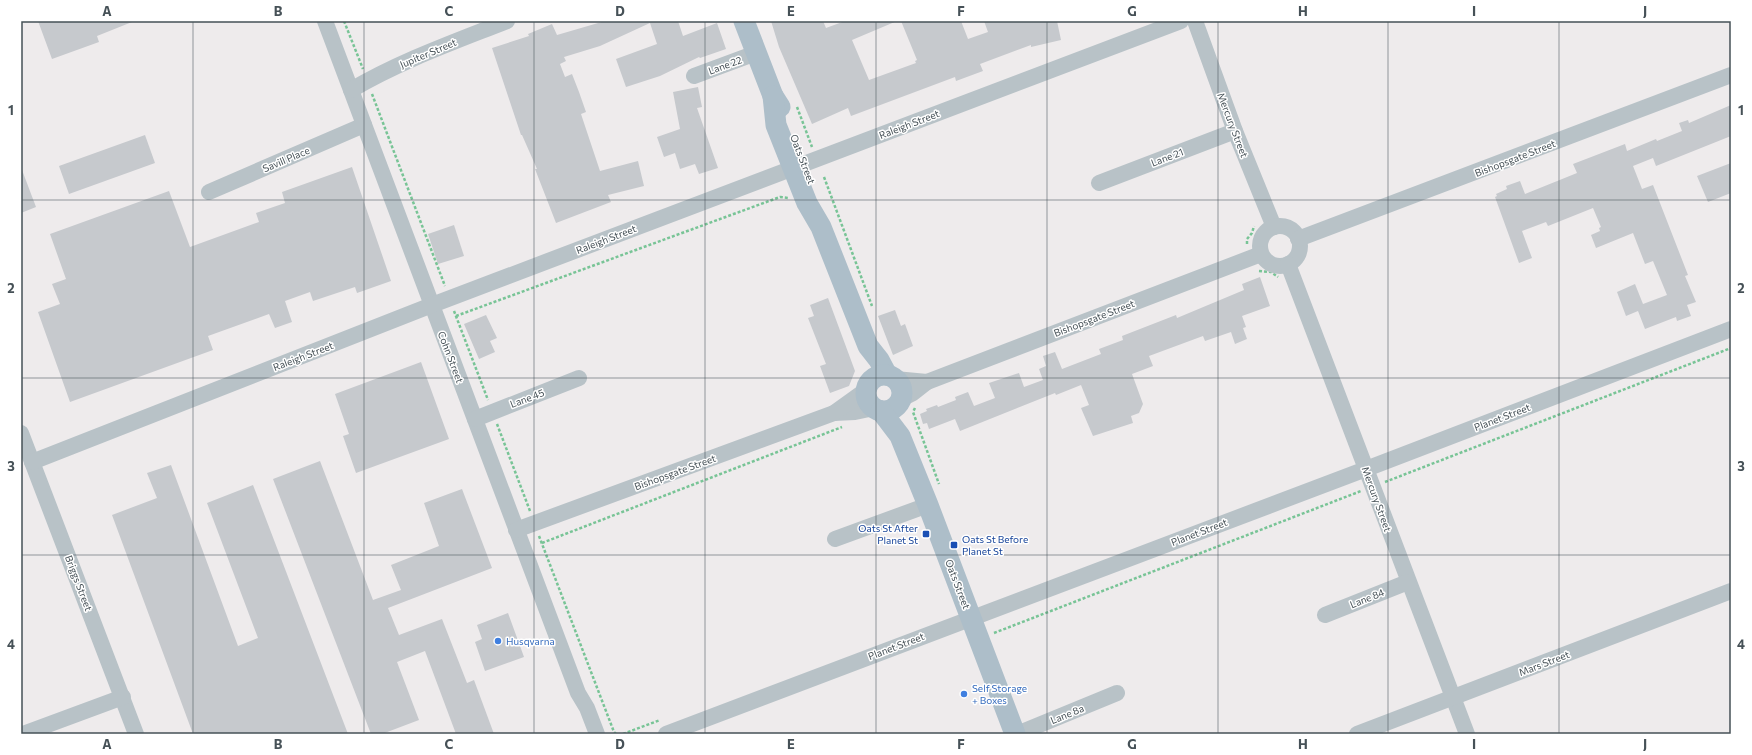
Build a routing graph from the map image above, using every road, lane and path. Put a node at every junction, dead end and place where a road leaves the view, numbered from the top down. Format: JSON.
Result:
{"nodes":[{"id":1,"x":325,"y":21,"type":"edge"},
{"id":2,"x":344,"y":21,"type":"edge"},
{"id":3,"x":507,"y":21,"type":"edge"},
{"id":4,"x":744,"y":21,"type":"edge"},
{"id":5,"x":1181,"y":21,"type":"edge"},
{"id":6,"x":1195,"y":21,"type":"edge"},
{"id":7,"x":756,"y":53,"type":"junction"},
{"id":8,"x":1731,"y":75,"type":"edge"},
{"id":9,"x":694,"y":76,"type":"dead end"},
{"id":10,"x":367,"y":81,"type":"junction"},
{"id":11,"x":352,"y":90,"type":"junction"},
{"id":12,"x":364,"y":125,"type":"junction"},
{"id":13,"x":1235,"y":131,"type":"junction"},
{"id":14,"x":799,"y":166,"type":"junction"},
{"id":15,"x":824,"y":177,"type":"dead end"},
{"id":16,"x":1098,"y":183,"type":"dead end"},
{"id":17,"x":209,"y":192,"type":"dead end"},
{"id":18,"x":792,"y":199,"type":"dead end"},
{"id":19,"x":1254,"y":226,"type":"dead end"},
{"id":20,"x":1274,"y":227,"type":"junction"},
{"id":21,"x":1298,"y":239,"type":"junction"},
{"id":22,"x":1248,"y":244,"type":"dead end"},
{"id":23,"x":1261,"y":254,"type":"junction"},
{"id":24,"x":1288,"y":264,"type":"junction"},
{"id":25,"x":1258,"y":271,"type":"dead end"},
{"id":26,"x":1278,"y":277,"type":"dead end"},
{"id":27,"x":450,"y":299,"type":"junction"},
{"id":28,"x":432,"y":305,"type":"junction"},
{"id":29,"x":874,"y":312,"type":"dead end"},
{"id":30,"x":456,"y":316,"type":"junction"},
{"id":31,"x":1731,"y":329,"type":"edge"},
{"id":32,"x":1731,"y":348,"type":"edge"},
{"id":33,"x":579,"y":378,"type":"dead end"},
{"id":34,"x":880,"y":381,"type":"junction"},
{"id":35,"x":927,"y":382,"type":"junction"},
{"id":36,"x":894,"y":405,"type":"junction"},
{"id":37,"x":492,"y":412,"type":"junction"},
{"id":38,"x":834,"y":413,"type":"junction"},
{"id":39,"x":475,"y":418,"type":"junction"},
{"id":40,"x":846,"y":426,"type":"dead end"},
{"id":41,"x":21,"y":433,"type":"edge"},
{"id":42,"x":32,"y":462,"type":"junction"},
{"id":43,"x":1366,"y":469,"type":"junction"},
{"id":44,"x":1383,"y":482,"type":"dead end"},
{"id":45,"x":940,"y":487,"type":"dead end"},
{"id":46,"x":1362,"y":491,"type":"dead end"},
{"id":47,"x":928,"y":505,"type":"junction"},
{"id":48,"x":535,"y":523,"type":"junction"},
{"id":49,"x":516,"y":530,"type":"junction"},
{"id":50,"x":835,"y":539,"type":"dead end"},
{"id":51,"x":542,"y":543,"type":"junction"},
{"id":52,"x":1408,"y":582,"type":"junction"},
{"id":53,"x":1731,"y":591,"type":"edge"},
{"id":54,"x":1325,"y":615,"type":"dead end"},
{"id":55,"x":971,"y":618,"type":"junction"},
{"id":56,"x":992,"y":633,"type":"dead end"},
{"id":57,"x":578,"y":693,"type":"junction"},
{"id":58,"x":1117,"y":693,"type":"dead end"},
{"id":59,"x":123,"y":697,"type":"junction"},
{"id":60,"x":1452,"y":697,"type":"junction"},
{"id":61,"x":616,"y":733,"type":"edge"},
{"id":62,"x":23,"y":734,"type":"edge"},
{"id":63,"x":136,"y":734,"type":"edge"},
{"id":64,"x":588,"y":734,"type":"edge"},
{"id":65,"x":597,"y":734,"type":"edge"},
{"id":66,"x":666,"y":734,"type":"edge"},
{"id":67,"x":1016,"y":734,"type":"edge"},
{"id":68,"x":1357,"y":734,"type":"edge"},
{"id":69,"x":1466,"y":734,"type":"edge"}],
"edges":[{"from":1,"to":11,"type":"street","name":"Cohn Street"},
{"from":2,"to":10,"type":"path"},
{"from":3,"to":10,"type":"street","name":"Jupiter Street"},
{"from":4,"to":7,"type":"main road","name":"Oats Street"},
{"from":5,"to":14,"type":"street","name":"Raleigh Street"},
{"from":6,"to":13,"type":"street","name":"Mercury Street"},
{"from":7,"to":9,"type":"street","name":"Lane 22"},
{"from":7,"to":14,"type":"main road","name":"Oats Street"},
{"from":8,"to":21,"type":"street","name":"Bishopsgate Street"},
{"from":10,"to":11,"type":"street","name":"Jupiter Street"},
{"from":10,"to":27,"type":"path"},
{"from":11,"to":12,"type":"street","name":"Cohn Street"},
{"from":12,"to":17,"type":"street","name":"Savill Place"},
{"from":12,"to":28,"type":"street","name":"Cohn Street"},
{"from":13,"to":16,"type":"street","name":"Lane 21"},
{"from":13,"to":20,"type":"street","name":"Mercury Street"},
{"from":14,"to":27,"type":"street","name":"Raleigh Street"},
{"from":14,"to":34,"type":"main road","name":"Oats Street"},
{"from":15,"to":29,"type":"path"},
{"from":18,"to":30,"type":"path"},
{"from":19,"to":22,"type":"path"},
{"from":20,"to":21,"type":"street"},
{"from":20,"to":23,"type":"street"},
{"from":21,"to":24,"type":"street"},
{"from":23,"to":24,"type":"street"},
{"from":23,"to":35,"type":"street","name":"Bishopsgate Street"},
{"from":24,"to":43,"type":"street","name":"Mercury Street"},
{"from":25,"to":26,"type":"path"},
{"from":27,"to":28,"type":"street","name":"Raleigh Street"},
{"from":27,"to":30,"type":"path"},
{"from":28,"to":39,"type":"street","name":"Cohn Street"},
{"from":28,"to":42,"type":"street","name":"Raleigh Street"},
{"from":30,"to":37,"type":"path"},
{"from":31,"to":43,"type":"street","name":"Planet Street"},
{"from":32,"to":44,"type":"path"},
{"from":33,"to":37,"type":"street","name":"Lane 45"},
{"from":34,"to":35,"type":"street","name":"Bishopsgate Street"},
{"from":34,"to":36,"type":"main road"},
{"from":34,"to":36,"type":"main road"},
{"from":34,"to":38,"type":"street","name":"Bishopsgate Street"},
{"from":35,"to":36,"type":"street","name":"Bishopsgate Street"},
{"from":36,"to":38,"type":"street","name":"Bishopsgate Street"},
{"from":36,"to":45,"type":"path"},
{"from":36,"to":47,"type":"main road","name":"Oats Street"},
{"from":37,"to":39,"type":"street","name":"Lane 45"},
{"from":37,"to":48,"type":"path"},
{"from":38,"to":48,"type":"street","name":"Bishopsgate Street"},
{"from":39,"to":49,"type":"street","name":"Cohn Street"},
{"from":40,"to":51,"type":"path"},
{"from":41,"to":42,"type":"street","name":"Briggs Street"},
{"from":42,"to":59,"type":"street","name":"Briggs Street"},
{"from":43,"to":52,"type":"street","name":"Mercury Street"},
{"from":43,"to":55,"type":"street","name":"Planet Street"},
{"from":46,"to":56,"type":"path"},
{"from":47,"to":50,"type":"street"},
{"from":47,"to":55,"type":"main road","name":"Oats Street"},
{"from":48,"to":49,"type":"street","name":"Bishopsgate Street"},
{"from":48,"to":51,"type":"path"},
{"from":49,"to":57,"type":"street","name":"Cohn Street"},
{"from":51,"to":61,"type":"path"},
{"from":52,"to":54,"type":"street","name":"Lane 84"},
{"from":52,"to":60,"type":"street","name":"Mercury Street"},
{"from":53,"to":60,"type":"street","name":"Mars Street"},
{"from":55,"to":66,"type":"street","name":"Planet Street"},
{"from":55,"to":67,"type":"main road","name":"Oats Street"},
{"from":57,"to":64,"type":"street","name":"Cohn Street"},
{"from":57,"to":65,"type":"street","name":"Cohn Street"},
{"from":58,"to":67,"type":"street","name":"Lane 8a"},
{"from":59,"to":62,"type":"street"},
{"from":59,"to":63,"type":"street","name":"Briggs Street"},
{"from":60,"to":68,"type":"street","name":"Mars Street"},
{"from":60,"to":69,"type":"street","name":"Mercury Street"}]}
